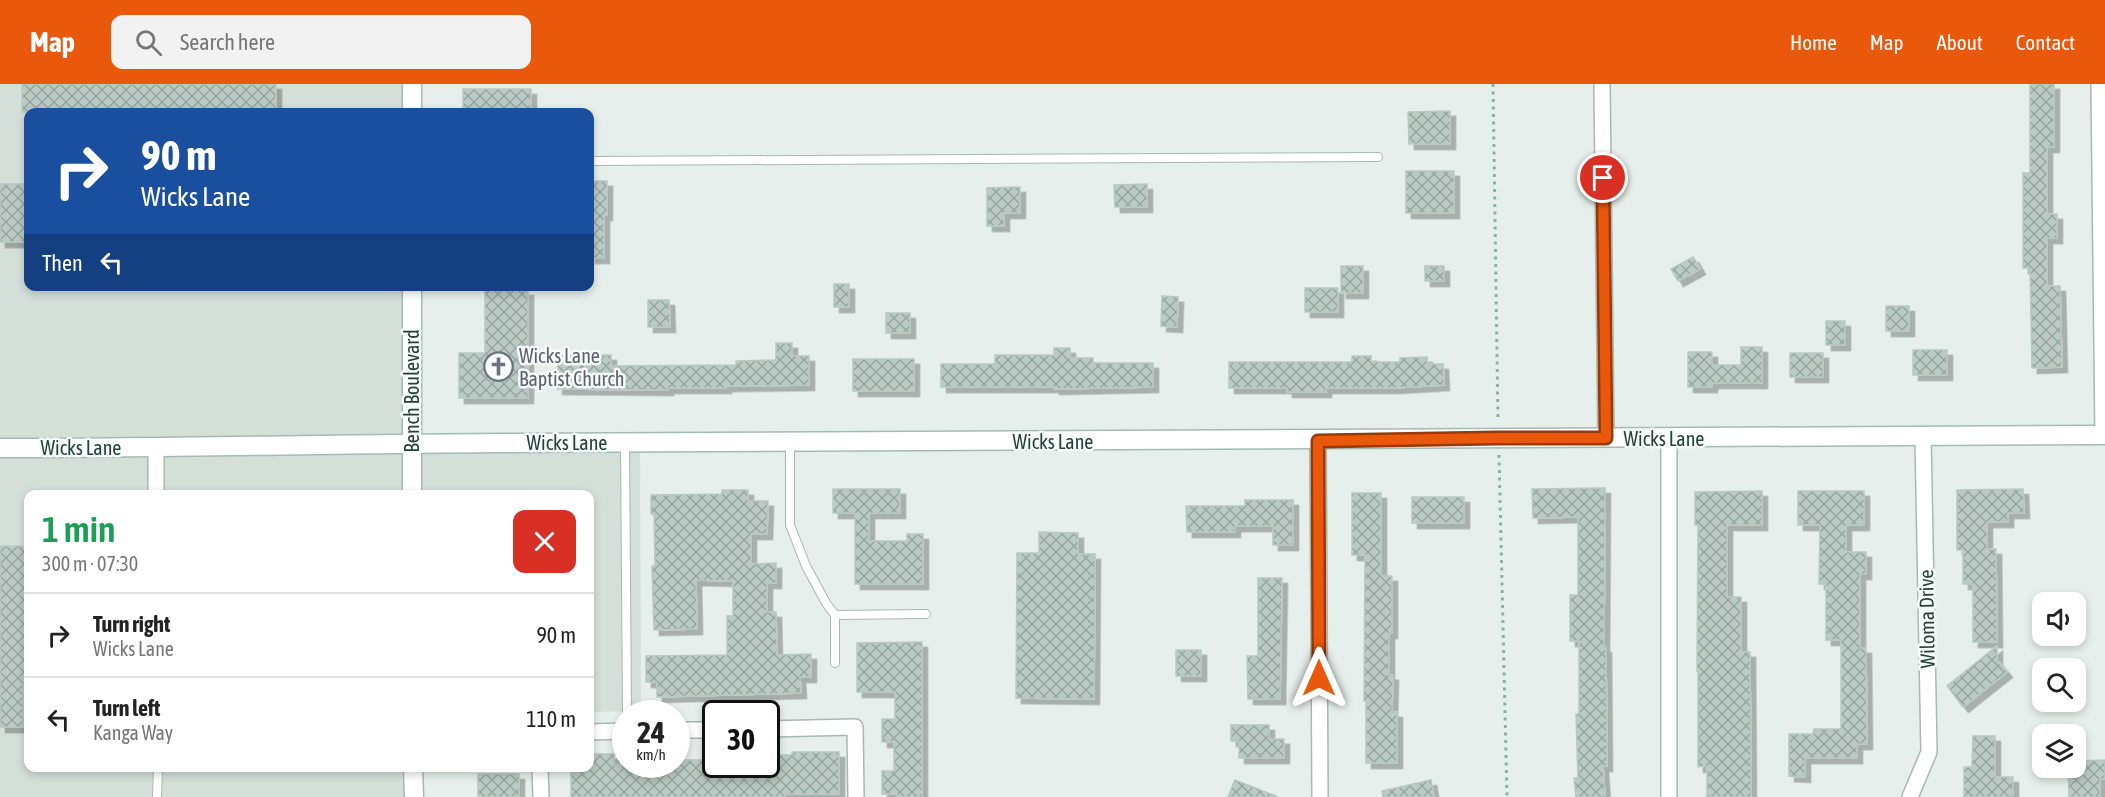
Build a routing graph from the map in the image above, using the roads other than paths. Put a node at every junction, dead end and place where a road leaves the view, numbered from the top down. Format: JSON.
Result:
{"nodes":[{"id":1,"x":412,"y":84,"type":"edge"},
{"id":2,"x":1602,"y":84,"type":"edge"},
{"id":3,"x":2099,"y":84,"type":"edge"},
{"id":4,"x":412,"y":108,"type":"edge"},
{"id":5,"x":1378,"y":157,"type":"dead end"},
{"id":6,"x":594,"y":161,"type":"edge"},
{"id":7,"x":2102,"y":170,"type":"edge"},
{"id":8,"x":412,"y":291,"type":"edge"},
{"id":9,"x":2104,"y":435,"type":"edge"},
{"id":10,"x":1923,"y":437,"type":"junction"},
{"id":11,"x":1606,"y":438,"type":"junction"},
{"id":12,"x":1669,"y":439,"type":"junction"},
{"id":13,"x":1318,"y":441,"type":"junction"},
{"id":14,"x":790,"y":442,"type":"junction"},
{"id":15,"x":625,"y":443,"type":"junction"},
{"id":16,"x":412,"y":444,"type":"junction"},
{"id":17,"x":0,"y":448,"type":"edge"},
{"id":18,"x":156,"y":448,"type":"junction"},
{"id":19,"x":156,"y":490,"type":"edge"},
{"id":20,"x":412,"y":490,"type":"edge"},
{"id":21,"x":926,"y":614,"type":"dead end"},
{"id":22,"x":835,"y":615,"type":"junction"},
{"id":23,"x":835,"y":663,"type":"dead end"},
{"id":24,"x":627,"y":700,"type":"edge"},
{"id":25,"x":780,"y":729,"type":"edge"},
{"id":26,"x":612,"y":731,"type":"edge"},
{"id":27,"x":594,"y":732,"type":"edge"},
{"id":28,"x":158,"y":772,"type":"edge"},
{"id":29,"x":413,"y":772,"type":"edge"},
{"id":30,"x":540,"y":772,"type":"edge"},
{"id":31,"x":157,"y":797,"type":"edge"},
{"id":32,"x":414,"y":797,"type":"edge"},
{"id":33,"x":541,"y":797,"type":"edge"},
{"id":34,"x":856,"y":797,"type":"edge"},
{"id":35,"x":1320,"y":797,"type":"edge"},
{"id":36,"x":1669,"y":797,"type":"edge"},
{"id":37,"x":1910,"y":797,"type":"edge"}],
"edges":[{"from":1,"to":4,"type":"street"},
{"from":2,"to":11,"type":"street"},
{"from":3,"to":7,"type":"street"},
{"from":5,"to":6,"type":"lane"},
{"from":7,"to":9,"type":"street"},
{"from":8,"to":16,"type":"street","name":"Bench Boulevard"},
{"from":9,"to":10,"type":"street","name":"Wicks Lane"},
{"from":10,"to":12,"type":"street","name":"Wicks Lane"},
{"from":10,"to":37,"type":"street","name":"Wiloma Drive"},
{"from":11,"to":12,"type":"street","name":"Wicks Lane"},
{"from":11,"to":13,"type":"street","name":"Wicks Lane"},
{"from":12,"to":36,"type":"street"},
{"from":13,"to":14,"type":"street","name":"Wicks Lane"},
{"from":13,"to":35,"type":"street"},
{"from":14,"to":15,"type":"street","name":"Wicks Lane"},
{"from":14,"to":22,"type":"lane"},
{"from":15,"to":16,"type":"street","name":"Wicks Lane"},
{"from":15,"to":24,"type":"lane"},
{"from":16,"to":18,"type":"street","name":"Wicks Lane"},
{"from":16,"to":20,"type":"street","name":"Bench Boulevard"},
{"from":17,"to":18,"type":"street","name":"Wicks Lane"},
{"from":18,"to":19,"type":"street"},
{"from":21,"to":22,"type":"lane"},
{"from":22,"to":23,"type":"lane"},
{"from":25,"to":34,"type":"street"},
{"from":26,"to":27,"type":"street"},
{"from":28,"to":31,"type":"lane"},
{"from":29,"to":32,"type":"street"},
{"from":30,"to":33,"type":"street"}]}
